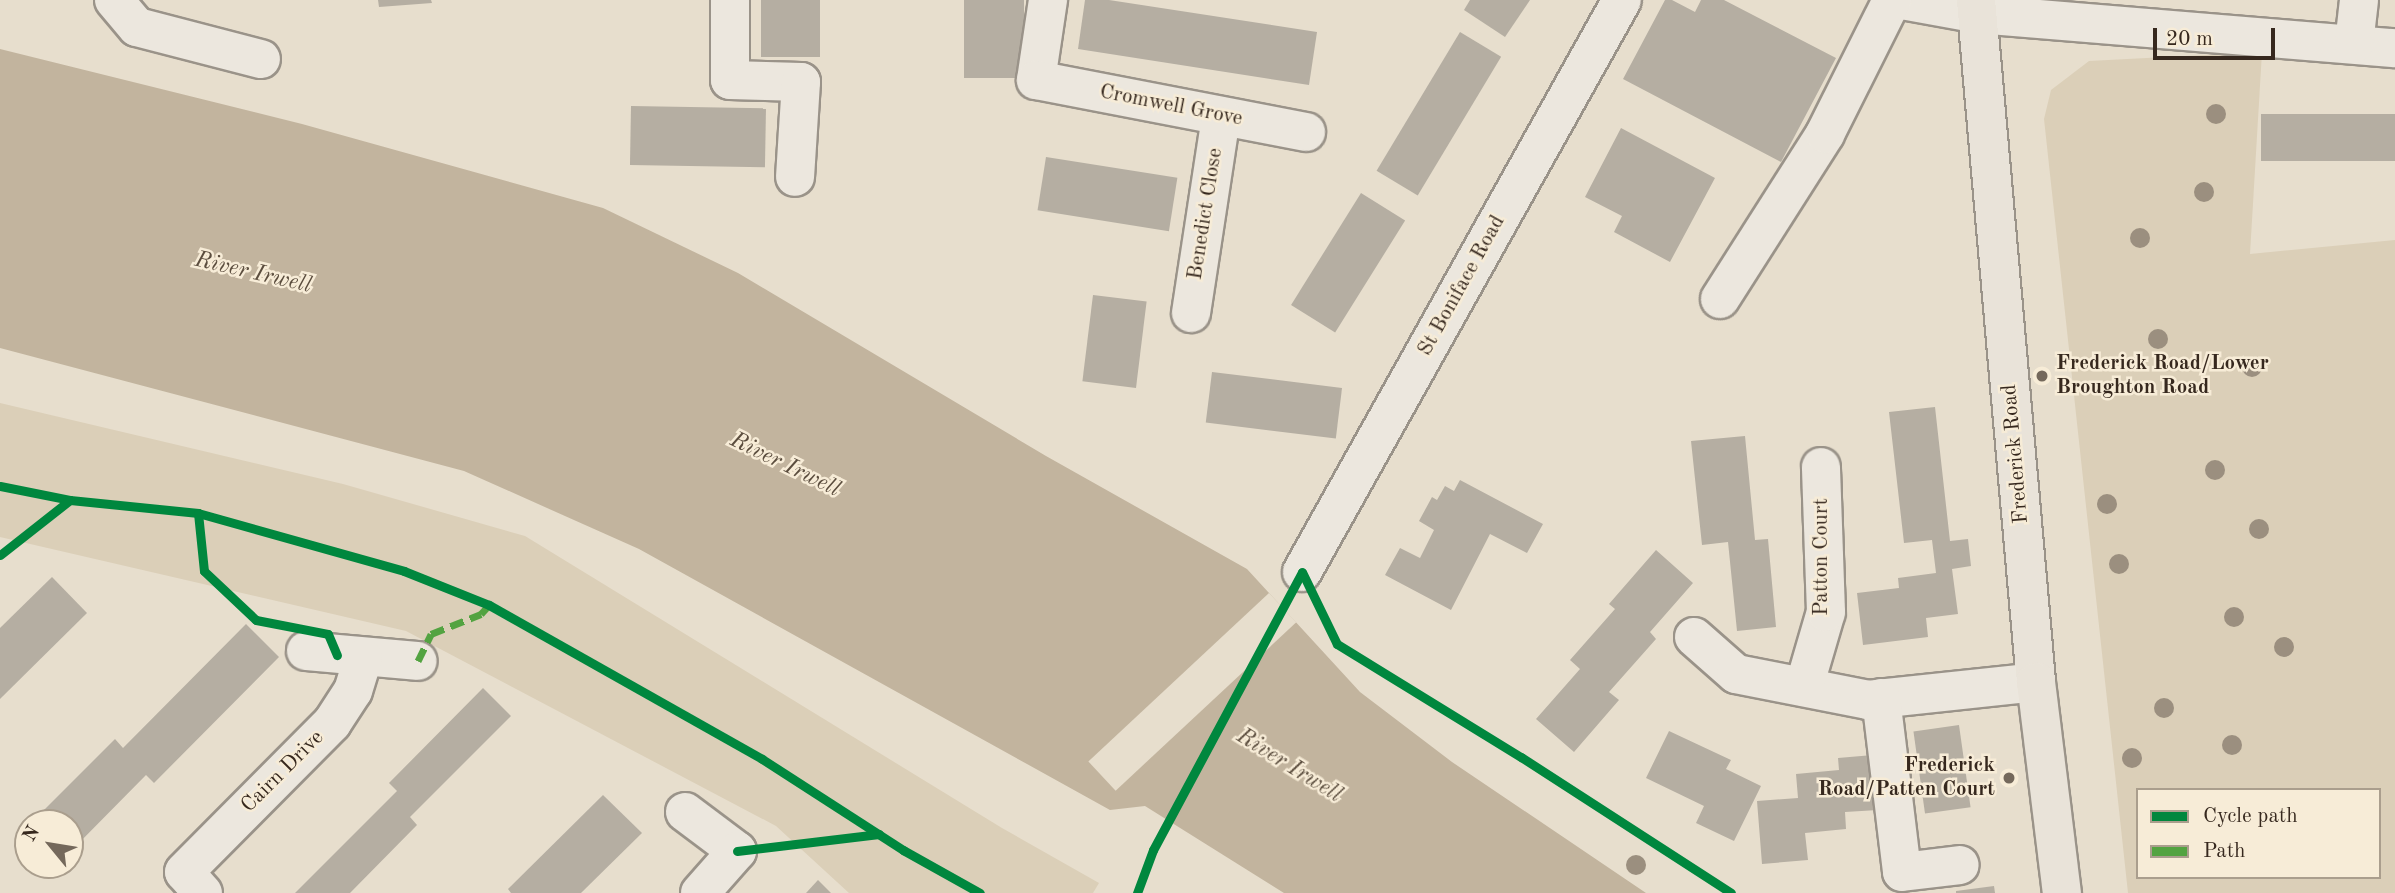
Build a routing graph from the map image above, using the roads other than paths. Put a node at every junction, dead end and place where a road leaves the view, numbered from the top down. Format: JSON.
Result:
{"nodes":[{"id":1,"x":114,"y":0,"type":"edge"},
{"id":2,"x":730,"y":0,"type":"edge"},
{"id":3,"x":1048,"y":0,"type":"edge"},
{"id":4,"x":1622,"y":0,"type":"edge"},
{"id":5,"x":1892,"y":0,"type":"edge"},
{"id":6,"x":1902,"y":0,"type":"edge"},
{"id":7,"x":2359,"y":0,"type":"edge"},
{"id":8,"x":1977,"y":7,"type":"edge"},
{"id":9,"x":2354,"y":44,"type":"junction"},
{"id":10,"x":2395,"y":48,"type":"edge"},
{"id":11,"x":261,"y":59,"type":"dead end"},
{"id":12,"x":1221,"y":116,"type":"junction"},
{"id":13,"x":1306,"y":132,"type":"dead end"},
{"id":14,"x":795,"y":177,"type":"dead end"},
{"id":15,"x":1720,"y":299,"type":"dead end"},
{"id":16,"x":1191,"y":313,"type":"dead end"},
{"id":17,"x":1821,"y":467,"type":"dead end"},
{"id":18,"x":1302,"y":572,"type":"dead end"},
{"id":19,"x":1695,"y":637,"type":"dead end"},
{"id":20,"x":306,"y":651,"type":"dead end"},
{"id":21,"x":363,"y":658,"type":"junction"},
{"id":22,"x":418,"y":661,"type":"dead end"},
{"id":23,"x":2036,"y":681,"type":"junction"},
{"id":24,"x":1804,"y":687,"type":"junction"},
{"id":25,"x":1881,"y":698,"type":"junction"},
{"id":26,"x":685,"y":812,"type":"dead end"},
{"id":27,"x":1960,"y":865,"type":"dead end"},
{"id":28,"x":183,"y":886,"type":"edge"},
{"id":29,"x":700,"y":893,"type":"edge"},
{"id":30,"x":2062,"y":893,"type":"edge"}],
"edges":[{"from":1,"to":11,"type":"street"},
{"from":2,"to":14,"type":"street"},
{"from":3,"to":12,"type":"street","name":"Cromwell Grove"},
{"from":4,"to":18,"type":"street","name":"St Boniface Road"},
{"from":5,"to":15,"type":"street"},
{"from":6,"to":8,"type":"street"},
{"from":7,"to":9,"type":"street"},
{"from":8,"to":9,"type":"street"},
{"from":8,"to":23,"type":"main road","name":"Frederick Road"},
{"from":9,"to":10,"type":"street"},
{"from":12,"to":13,"type":"street","name":"Cromwell Grove"},
{"from":12,"to":16,"type":"street","name":"Benedict Close"},
{"from":17,"to":24,"type":"street","name":"Patton Court"},
{"from":19,"to":24,"type":"street"},
{"from":20,"to":21,"type":"street"},
{"from":21,"to":22,"type":"street"},
{"from":21,"to":28,"type":"street","name":"Cairn Drive"},
{"from":23,"to":25,"type":"street"},
{"from":23,"to":30,"type":"main road","name":"Frederick Road"},
{"from":24,"to":25,"type":"street"},
{"from":25,"to":27,"type":"street"},
{"from":26,"to":29,"type":"street"}]}
